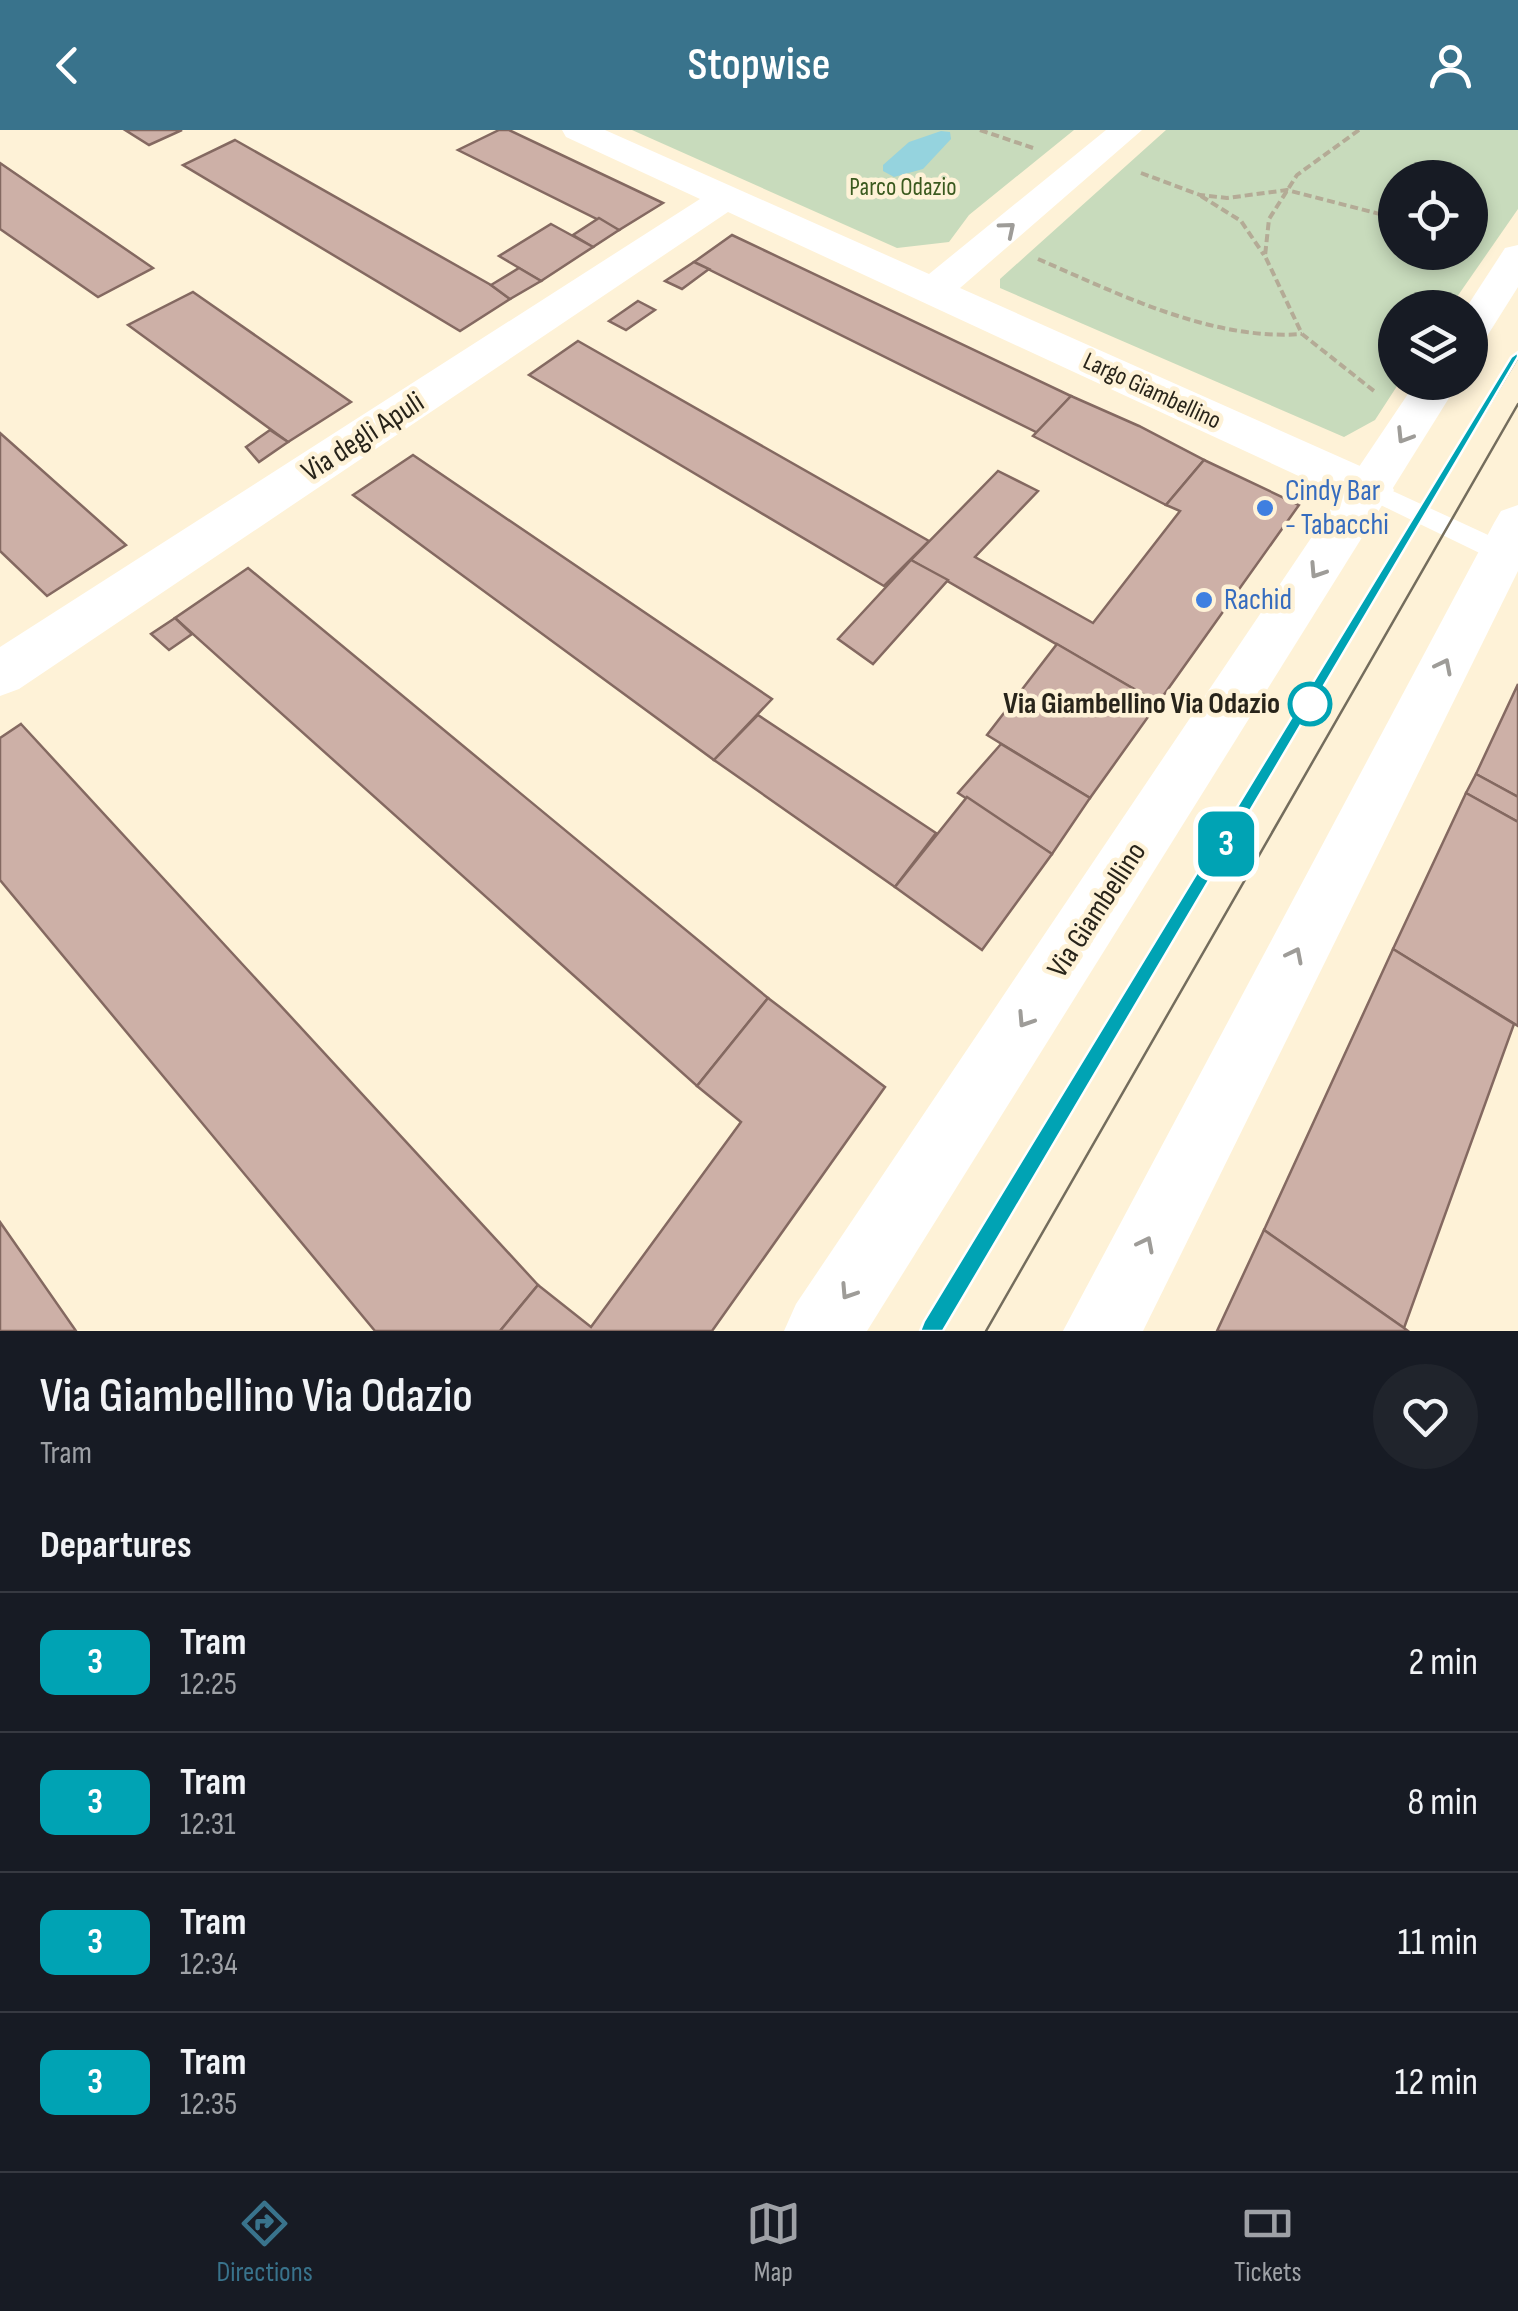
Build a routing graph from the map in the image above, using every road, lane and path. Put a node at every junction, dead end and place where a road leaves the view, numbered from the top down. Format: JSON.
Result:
{"nodes":[{"id":1,"x":578,"y":130,"type":"edge"},
{"id":2,"x":980,"y":130,"type":"edge"},
{"id":3,"x":1126,"y":130,"type":"edge"},
{"id":4,"x":1359,"y":130,"type":"edge"},
{"id":5,"x":1051,"y":154,"type":"dead end"},
{"id":6,"x":1126,"y":166,"type":"dead end"},
{"id":7,"x":1287,"y":190,"type":"junction"},
{"id":8,"x":1200,"y":195,"type":"junction"},
{"id":9,"x":725,"y":198,"type":"junction"},
{"id":10,"x":1378,"y":214,"type":"edge"},
{"id":11,"x":1028,"y":254,"type":"dead end"},
{"id":12,"x":1266,"y":256,"type":"junction"},
{"id":13,"x":1518,"y":256,"type":"edge"},
{"id":14,"x":933,"y":291,"type":"junction"},
{"id":15,"x":1488,"y":304,"type":"edge"},
{"id":16,"x":1302,"y":334,"type":"junction"},
{"id":17,"x":1427,"y":400,"type":"edge"},
{"id":18,"x":1386,"y":401,"type":"dead end"},
{"id":19,"x":1371,"y":490,"type":"junction"},
{"id":20,"x":1510,"y":538,"type":"edge"},
{"id":21,"x":0,"y":674,"type":"edge"},
{"id":22,"x":823,"y":1331,"type":"edge"},
{"id":23,"x":1102,"y":1331,"type":"edge"}],
"edges":[{"from":1,"to":9,"type":"street","name":"Largo Giambellino"},
{"from":2,"to":5,"type":"path"},
{"from":14,"to":3,"type":"street","one_way":true},
{"from":4,"to":7,"type":"path"},
{"from":6,"to":8,"type":"path"},
{"from":7,"to":8,"type":"path"},
{"from":7,"to":10,"type":"path"},
{"from":7,"to":12,"type":"path"},
{"from":8,"to":12,"type":"path"},
{"from":9,"to":14,"type":"street","name":"Largo Giambellino"},
{"from":9,"to":21,"type":"street","name":"Via degli Apuli"},
{"from":11,"to":16,"type":"path"},
{"from":12,"to":16,"type":"path"},
{"from":13,"to":15,"type":"street"},
{"from":14,"to":19,"type":"street","name":"Largo Giambellino"},
{"from":16,"to":18,"type":"path"},
{"from":17,"to":19,"type":"street","one_way":true},
{"from":19,"to":20,"type":"lane","name":"Largo Giambellino"},
{"from":19,"to":22,"type":"street","name":"Via Giambellino","one_way":true},
{"from":23,"to":20,"type":"street","one_way":true}]}
